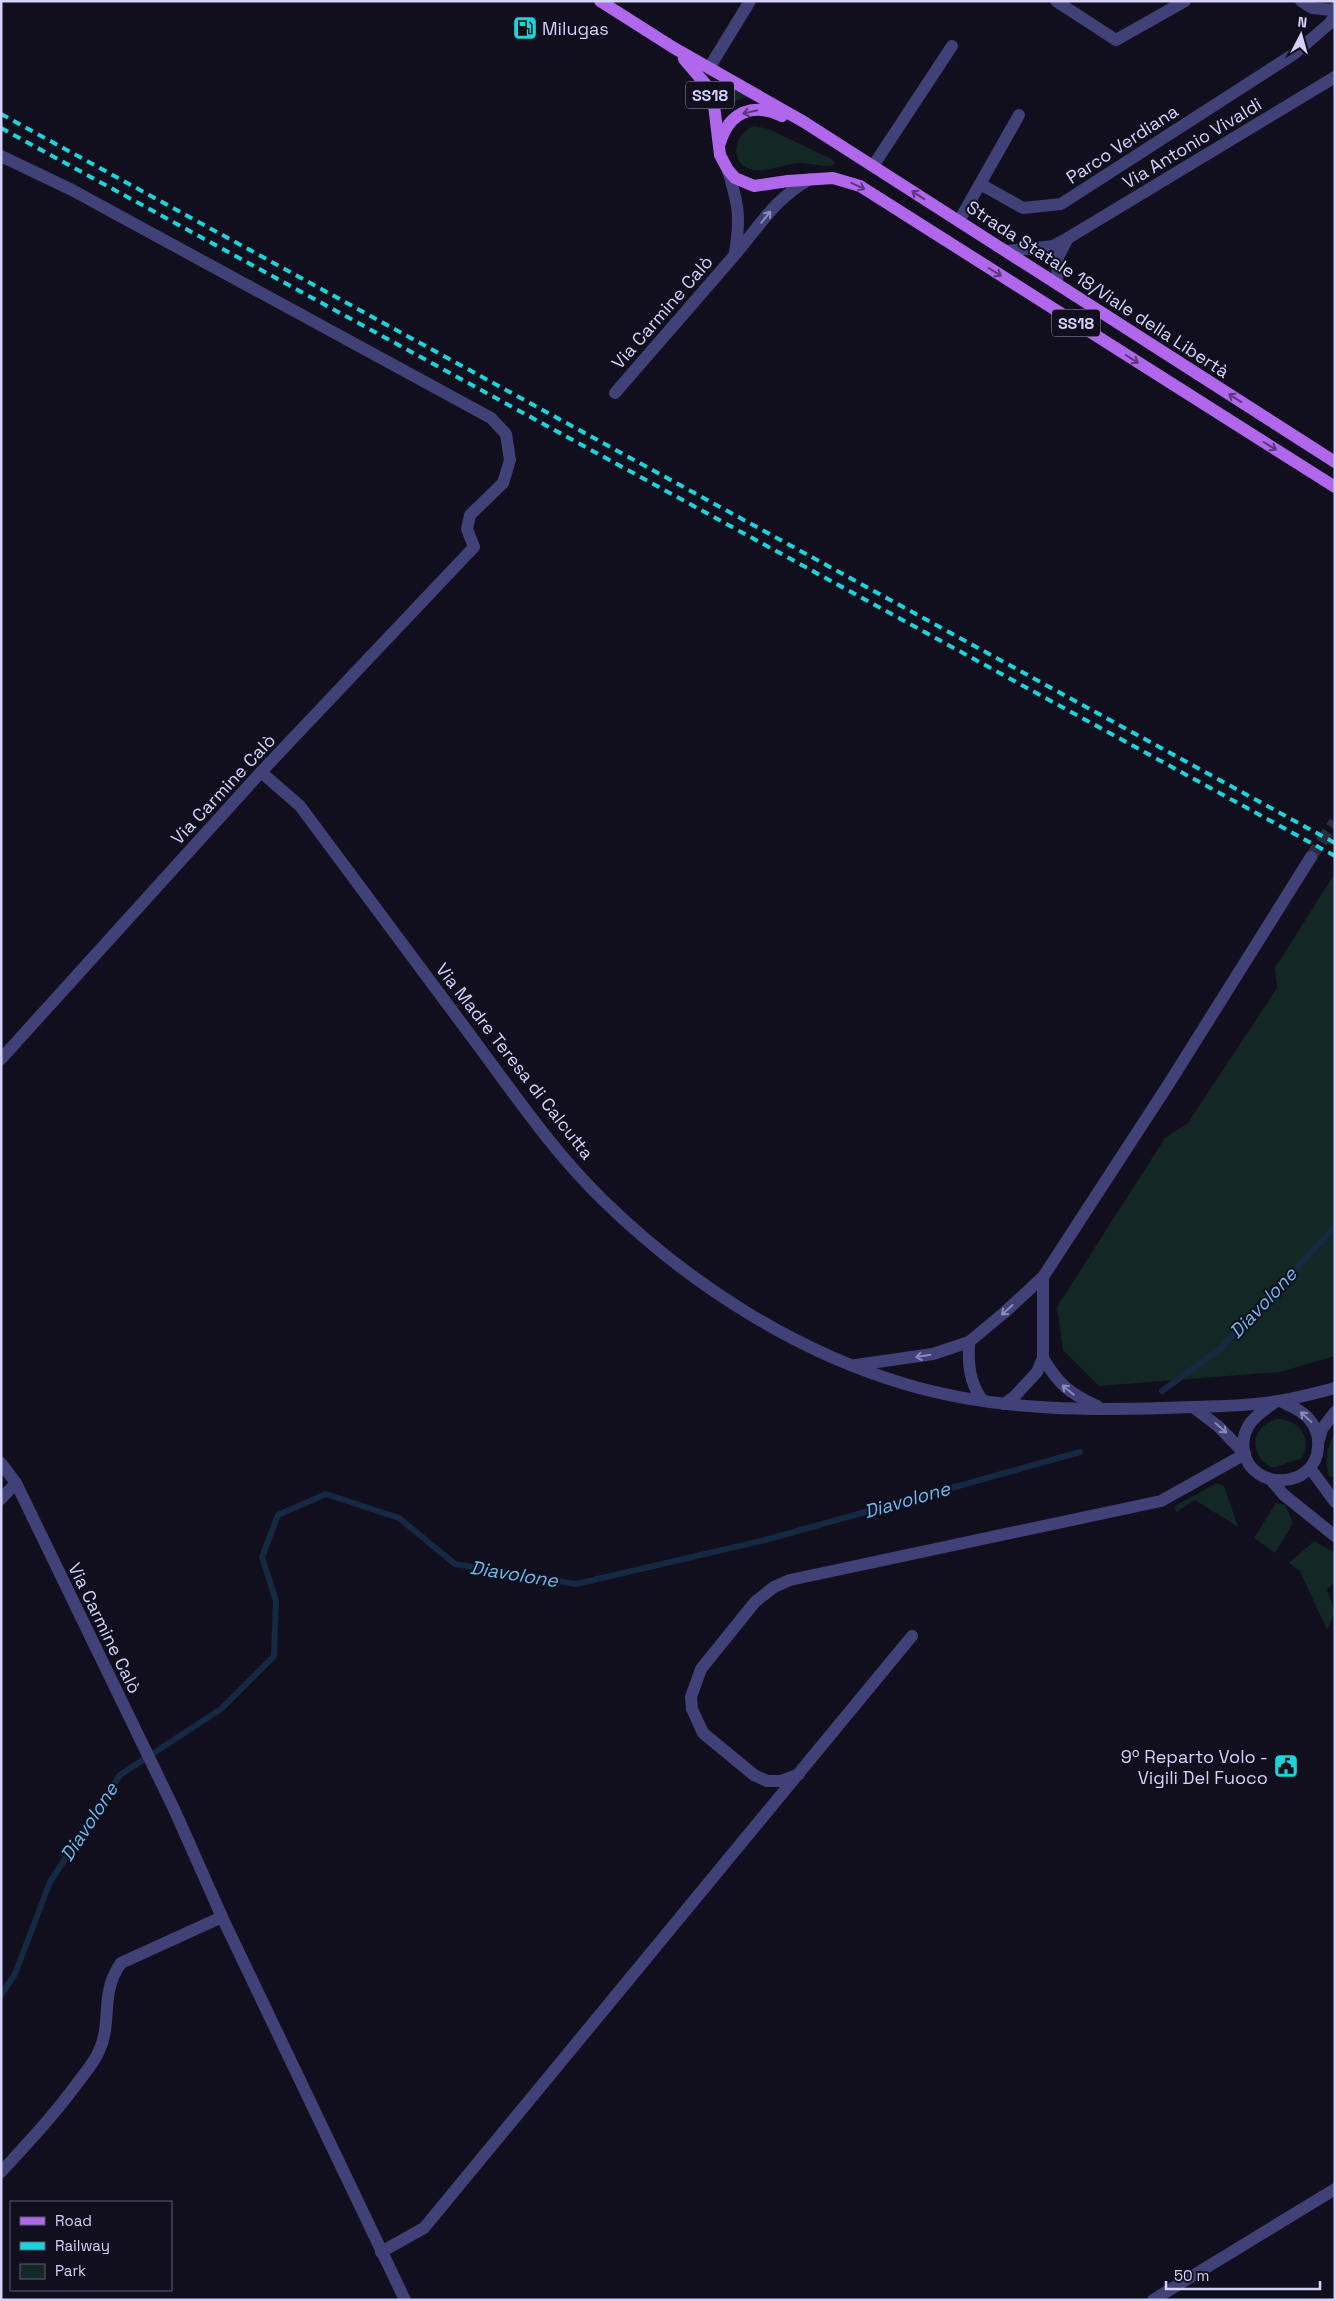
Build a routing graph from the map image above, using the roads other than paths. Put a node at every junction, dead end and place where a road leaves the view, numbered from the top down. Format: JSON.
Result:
{"nodes":[{"id":1,"x":600,"y":1,"type":"edge"},
{"id":2,"x":750,"y":1,"type":"edge"},
{"id":3,"x":1056,"y":1,"type":"edge"},
{"id":4,"x":1185,"y":1,"type":"edge"},
{"id":5,"x":1301,"y":1,"type":"edge"},
{"id":6,"x":1335,"y":8,"type":"edge"},
{"id":7,"x":1335,"y":15,"type":"edge"},
{"id":8,"x":952,"y":46,"type":"dead end"},
{"id":9,"x":674,"y":48,"type":"junction"},
{"id":10,"x":709,"y":68,"type":"junction"},
{"id":11,"x":1335,"y":77,"type":"edge"},
{"id":12,"x":1019,"y":115,"type":"dead end"},
{"id":13,"x":842,"y":146,"type":"junction"},
{"id":14,"x":720,"y":155,"type":"junction"},
{"id":15,"x":1,"y":156,"type":"edge"},
{"id":16,"x":873,"y":166,"type":"junction"},
{"id":17,"x":728,"y":170,"type":"junction"},
{"id":18,"x":810,"y":179,"type":"junction"},
{"id":19,"x":980,"y":184,"type":"junction"},
{"id":20,"x":959,"y":221,"type":"junction"},
{"id":21,"x":1068,"y":238,"type":"junction"},
{"id":22,"x":1006,"y":251,"type":"junction"},
{"id":23,"x":735,"y":255,"type":"junction"},
{"id":24,"x":1057,"y":284,"type":"junction"},
{"id":25,"x":615,"y":393,"type":"dead end"},
{"id":26,"x":1335,"y":462,"type":"edge"},
{"id":27,"x":1335,"y":487,"type":"edge"},
{"id":28,"x":261,"y":772,"type":"junction"},
{"id":29,"x":1311,"y":857,"type":"tunnel mouth"},
{"id":30,"x":1,"y":1059,"type":"edge"},
{"id":31,"x":1043,"y":1277,"type":"junction"},
{"id":32,"x":969,"y":1342,"type":"junction"},
{"id":33,"x":1043,"y":1358,"type":"junction"},
{"id":34,"x":853,"y":1365,"type":"junction"},
{"id":35,"x":1335,"y":1388,"type":"edge"},
{"id":36,"x":982,"y":1400,"type":"junction"},
{"id":37,"x":1278,"y":1401,"type":"junction"},
{"id":38,"x":1004,"y":1404,"type":"junction"},
{"id":39,"x":1193,"y":1407,"type":"junction"},
{"id":40,"x":1104,"y":1410,"type":"junction"},
{"id":41,"x":1335,"y":1412,"type":"edge"},
{"id":42,"x":1319,"y":1440,"type":"junction"},
{"id":43,"x":1244,"y":1454,"type":"junction"},
{"id":44,"x":1,"y":1463,"type":"edge"},
{"id":45,"x":1310,"y":1468,"type":"junction"},
{"id":46,"x":1271,"y":1480,"type":"junction"},
{"id":47,"x":16,"y":1483,"type":"junction"},
{"id":48,"x":1,"y":1499,"type":"edge"},
{"id":49,"x":1335,"y":1502,"type":"edge"},
{"id":50,"x":1335,"y":1536,"type":"edge"},
{"id":51,"x":912,"y":1636,"type":"dead end"},
{"id":52,"x":799,"y":1774,"type":"junction"},
{"id":53,"x":222,"y":1917,"type":"junction"},
{"id":54,"x":1,"y":2172,"type":"edge"},
{"id":55,"x":1335,"y":2189,"type":"edge"},
{"id":56,"x":381,"y":2252,"type":"junction"},
{"id":57,"x":405,"y":2300,"type":"edge"},
{"id":58,"x":1153,"y":2300,"type":"edge"}],
"edges":[{"from":1,"to":9,"type":"main road","number":"SS18"},
{"from":2,"to":10,"type":"street"},
{"from":3,"to":4,"type":"street"},
{"from":5,"to":6,"type":"street"},
{"from":7,"to":19,"type":"street","name":"Parco Verdiana"},
{"from":8,"to":16,"type":"street"},
{"from":9,"to":10,"type":"main road","name":"Strada Statale 18/Viale della Libertà","number":"SS18"},
{"from":9,"to":14,"type":"main road","number":"SS18"},
{"from":10,"to":13,"type":"main road","name":"Strada Statale 18/Viale della Libertà","number":"SS18"},
{"from":11,"to":21,"type":"street","name":"Via Antonio Vivaldi"},
{"from":12,"to":19,"type":"street"},
{"from":13,"to":14,"type":"main road","name":"Strada Statale 18/Viale della Libertà","number":"SS18","one_way":true},
{"from":13,"to":16,"type":"main road","name":"Strada Statale 18/Viale della Libertà","number":"SS18"},
{"from":14,"to":17,"type":"main road","number":"SS18"},
{"from":15,"to":28,"type":"street","name":"Via Carmine Calò"},
{"from":20,"to":16,"type":"main road","name":"Strada Statale 18/Viale della Libertà","number":"SS18","one_way":true},
{"from":17,"to":18,"type":"main road","number":"SS18"},
{"from":17,"to":23,"type":"street"},
{"from":23,"to":18,"type":"street","name":"Via Carmine Calò","one_way":true},
{"from":18,"to":27,"type":"main road","number":"SS18","one_way":true},
{"from":19,"to":20,"type":"street"},
{"from":20,"to":22,"type":"main road","name":"Strada Statale 18/Viale della Libertà","number":"SS18"},
{"from":21,"to":22,"type":"street","name":"Via Antonio Vivaldi"},
{"from":21,"to":24,"type":"street"},
{"from":22,"to":24,"type":"main road","name":"Strada Statale 18/Viale della Libertà","number":"SS18"},
{"from":23,"to":25,"type":"street","name":"Via Carmine Calò"},
{"from":26,"to":24,"type":"main road","name":"Strada Statale 18/Viale della Libertà","number":"SS18","one_way":true},
{"from":28,"to":30,"type":"street","name":"Via Carmine Calò"},
{"from":28,"to":34,"type":"street","name":"Via Madre Teresa di Calcutta"},
{"from":29,"to":31,"type":"street"},
{"from":31,"to":32,"type":"street","one_way":true},
{"from":31,"to":33,"type":"street"},
{"from":32,"to":34,"type":"street","one_way":true},
{"from":32,"to":36,"type":"street"},
{"from":33,"to":38,"type":"street"},
{"from":40,"to":33,"type":"street","one_way":true},
{"from":34,"to":36,"type":"street","name":"Via Madre Teresa di Calcutta"},
{"from":35,"to":37,"type":"street","name":"Via Madre Teresa di Calcutta"},
{"from":36,"to":38,"type":"street","name":"Via Madre Teresa di Calcutta"},
{"from":37,"to":39,"type":"street","name":"Via Madre Teresa di Calcutta"},
{"from":42,"to":37,"type":"street","one_way":true},
{"from":37,"to":43,"type":"street"},
{"from":38,"to":40,"type":"street","name":"Via Madre Teresa di Calcutta"},
{"from":39,"to":40,"type":"street","name":"Via Madre Teresa di Calcutta"},
{"from":39,"to":43,"type":"street","one_way":true},
{"from":41,"to":42,"type":"street"},
{"from":42,"to":45,"type":"street"},
{"from":43,"to":46,"type":"street"},
{"from":43,"to":52,"type":"street"},
{"from":44,"to":47,"type":"street","name":"Via Carmine Calò"},
{"from":45,"to":46,"type":"street"},
{"from":45,"to":49,"type":"street"},
{"from":46,"to":50,"type":"street"},
{"from":47,"to":48,"type":"street"},
{"from":47,"to":53,"type":"street","name":"Via Carmine Calò"},
{"from":51,"to":52,"type":"street"},
{"from":52,"to":56,"type":"street"},
{"from":53,"to":54,"type":"street"},
{"from":53,"to":56,"type":"street","name":"Via Carmine Calò"},
{"from":55,"to":58,"type":"street"},
{"from":56,"to":57,"type":"street","name":"Via Carmine Calò"}]}
